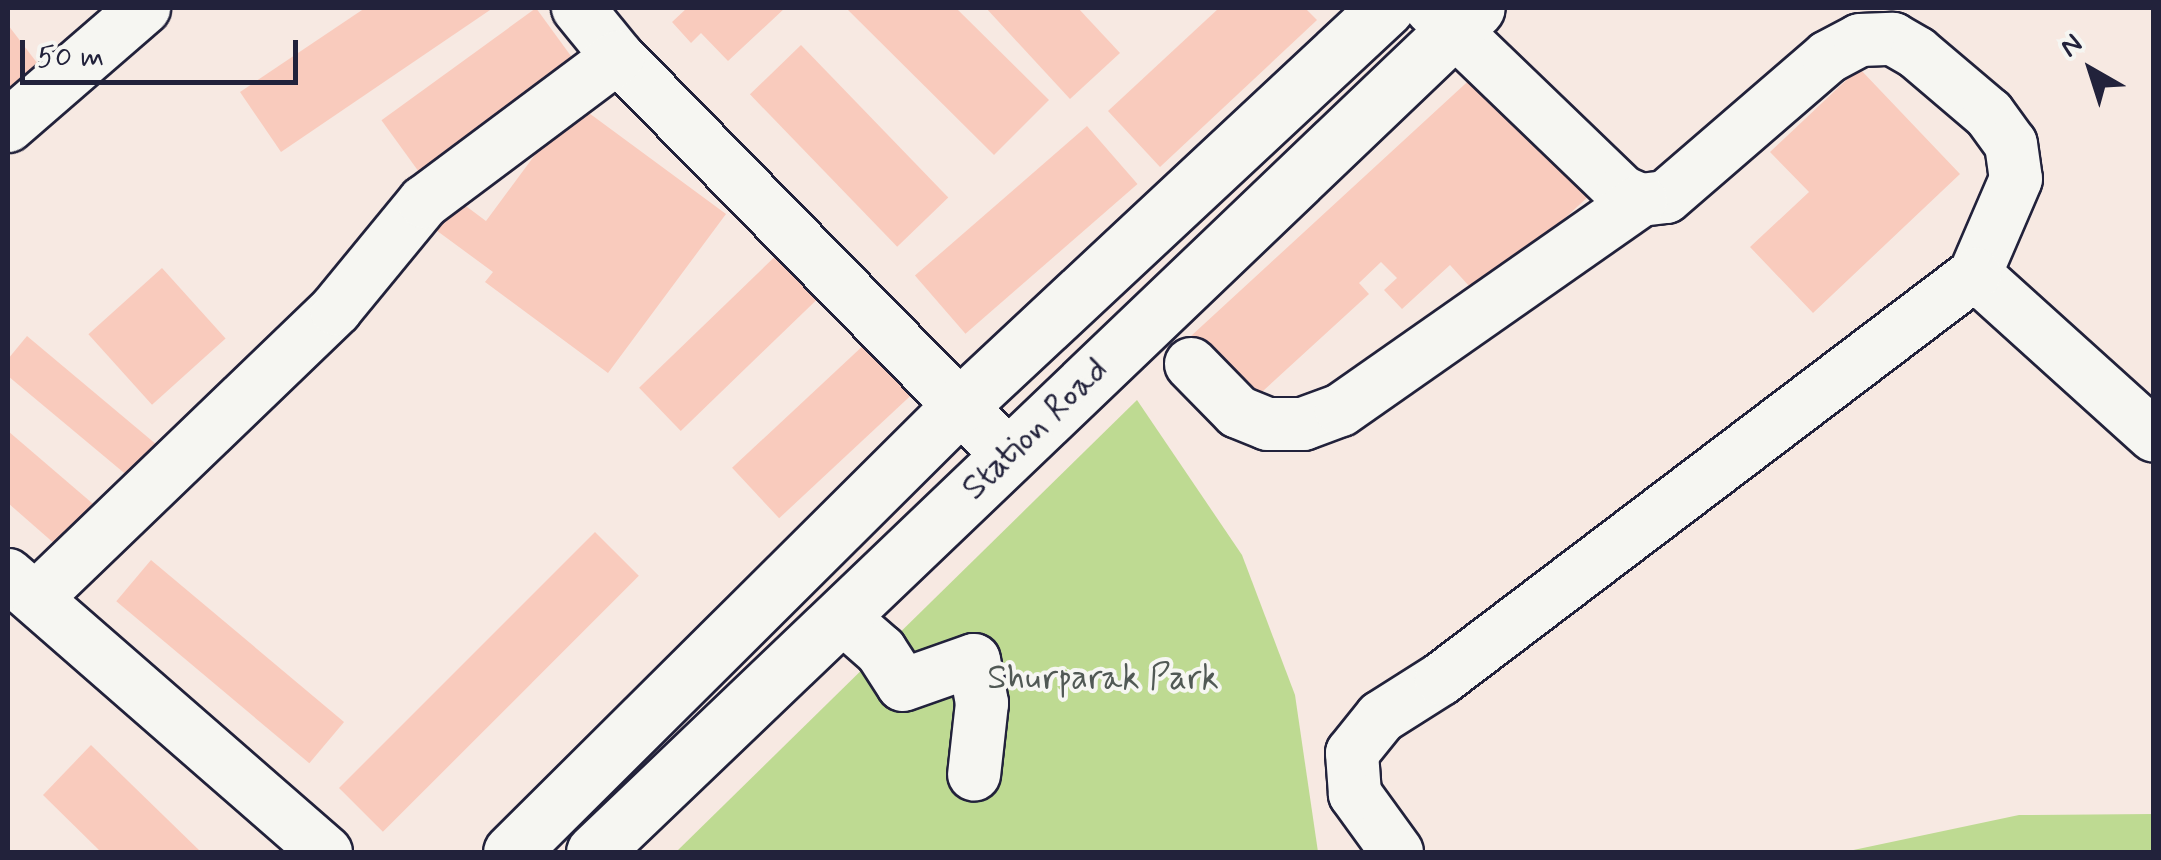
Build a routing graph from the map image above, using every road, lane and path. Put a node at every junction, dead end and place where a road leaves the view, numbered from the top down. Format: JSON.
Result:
{"nodes":[{"id":1,"x":578,"y":8,"type":"edge"},
{"id":2,"x":1386,"y":8,"type":"edge"},
{"id":3,"x":137,"y":9,"type":"edge"},
{"id":4,"x":1454,"y":15,"type":"edge"},
{"id":5,"x":618,"y":57,"type":"junction"},
{"id":6,"x":8,"y":126,"type":"edge"},
{"id":7,"x":1641,"y":200,"type":"junction"},
{"id":8,"x":1974,"y":274,"type":"junction"},
{"id":9,"x":1072,"y":304,"type":"junction"},
{"id":10,"x":1118,"y":350,"type":"junction"},
{"id":11,"x":1191,"y":364,"type":"dead end"},
{"id":12,"x":962,"y":403,"type":"junction"},
{"id":13,"x":2154,"y":436,"type":"edge"},
{"id":14,"x":1008,"y":455,"type":"junction"},
{"id":15,"x":22,"y":586,"type":"edge"},
{"id":16,"x":758,"y":611,"type":"junction"},
{"id":17,"x":841,"y":616,"type":"junction"},
{"id":18,"x":798,"y":657,"type":"junction"},
{"id":19,"x":974,"y":776,"type":"dead end"},
{"id":20,"x":326,"y":852,"type":"edge"},
{"id":21,"x":510,"y":852,"type":"edge"},
{"id":22,"x":594,"y":852,"type":"edge"},
{"id":23,"x":1397,"y":852,"type":"edge"}],
"edges":[{"from":1,"to":5,"type":"street"},
{"from":2,"to":9,"type":"main road","name":"Station Road"},
{"from":3,"to":6,"type":"street"},
{"from":4,"to":7,"type":"street"},
{"from":4,"to":10,"type":"main road","name":"Station Road"},
{"from":5,"to":12,"type":"street"},
{"from":5,"to":15,"type":"street"},
{"from":7,"to":8,"type":"street"},
{"from":7,"to":11,"type":"street"},
{"from":8,"to":13,"type":"street"},
{"from":8,"to":23,"type":"street"},
{"from":9,"to":10,"type":"main road"},
{"from":9,"to":12,"type":"main road","name":"Station Road"},
{"from":10,"to":14,"type":"main road","name":"Station Road"},
{"from":12,"to":14,"type":"street"},
{"from":12,"to":16,"type":"main road","name":"Station Road"},
{"from":14,"to":17,"type":"main road","name":"Station Road"},
{"from":15,"to":20,"type":"street"},
{"from":16,"to":18,"type":"main road"},
{"from":16,"to":21,"type":"main road","name":"Station Road"},
{"from":17,"to":18,"type":"main road","name":"Station Road"},
{"from":17,"to":19,"type":"street"},
{"from":18,"to":22,"type":"main road","name":"Station Road"}]}
